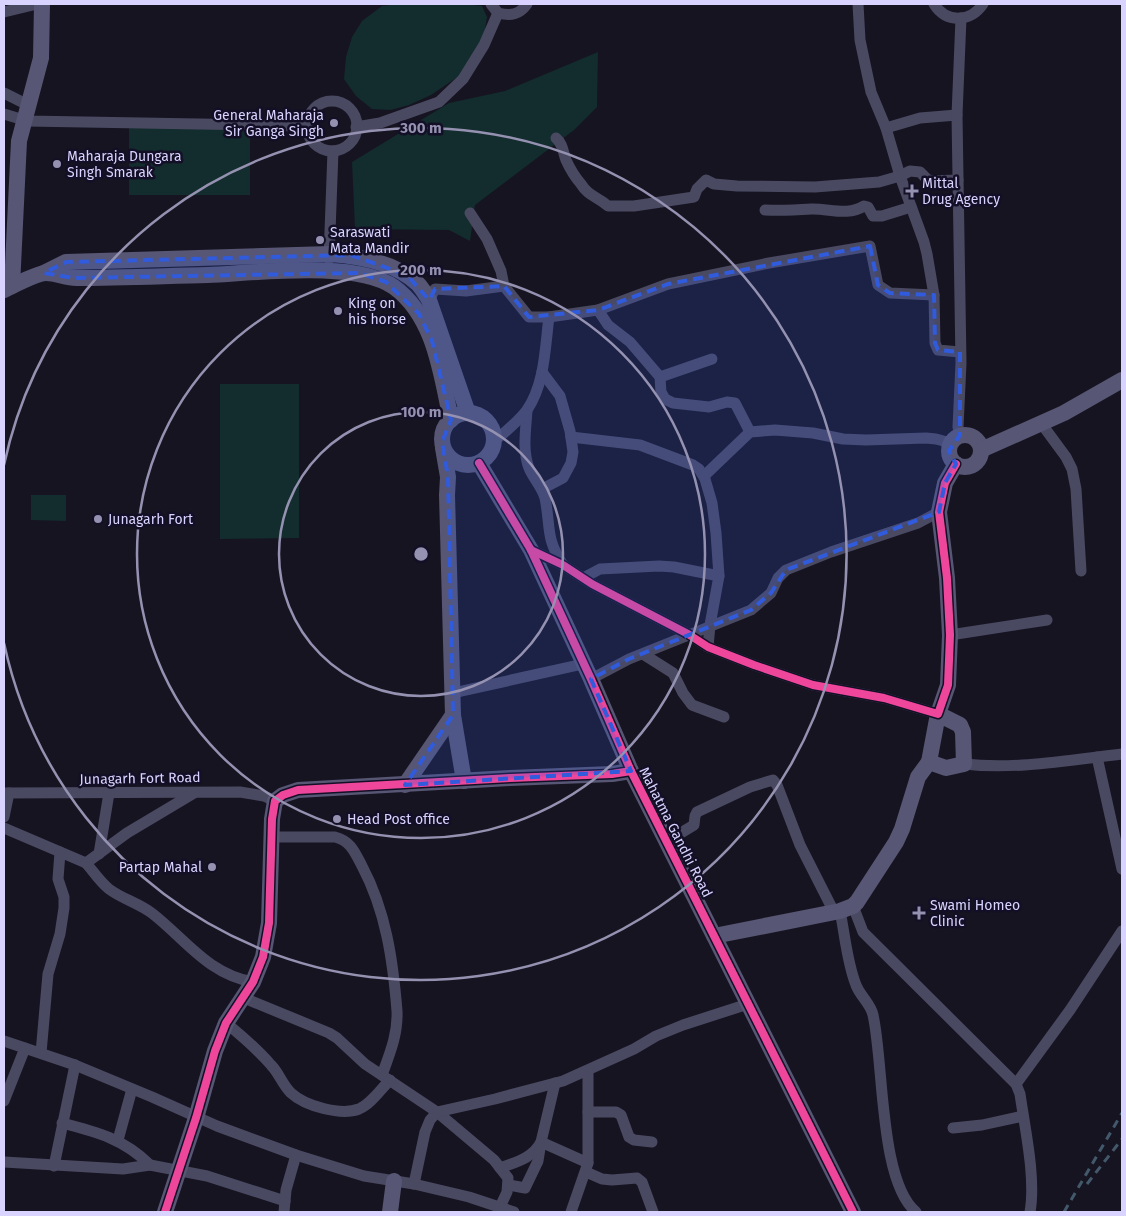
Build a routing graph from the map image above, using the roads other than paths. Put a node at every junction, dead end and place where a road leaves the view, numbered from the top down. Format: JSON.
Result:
{"nodes":[{"id":1,"x":37,"y":4,"type":"edge"},
{"id":2,"x":42,"y":4,"type":"edge"},
{"id":3,"x":527,"y":4,"type":"edge"},
{"id":4,"x":858,"y":4,"type":"edge"},
{"id":5,"x":934,"y":4,"type":"edge"},
{"id":6,"x":983,"y":4,"type":"edge"},
{"id":7,"x":495,"y":8,"type":"edge"},
{"id":8,"x":4,"y":12,"type":"edge"},
{"id":9,"x":961,"y":18,"type":"junction"},
{"id":10,"x":4,"y":92,"type":"edge"},
{"id":11,"x":26,"y":113,"type":"junction"},
{"id":12,"x":4,"y":114,"type":"edge"},
{"id":13,"x":957,"y":115,"type":"junction"},
{"id":14,"x":306,"y":126,"type":"junction"},
{"id":15,"x":356,"y":127,"type":"junction"},
{"id":16,"x":886,"y":128,"type":"junction"},
{"id":17,"x":556,"y":138,"type":"dead end"},
{"id":18,"x":334,"y":151,"type":"junction"},
{"id":19,"x":900,"y":176,"type":"junction"},
{"id":20,"x":958,"y":180,"type":"junction"},
{"id":21,"x":911,"y":207,"type":"junction"},
{"id":22,"x":765,"y":210,"type":"dead end"},
{"id":23,"x":470,"y":213,"type":"dead end"},
{"id":24,"x":330,"y":254,"type":"junction"},
{"id":25,"x":327,"y":271,"type":"junction"},
{"id":26,"x":44,"y":273,"type":"junction"},
{"id":27,"x":504,"y":286,"type":"junction"},
{"id":28,"x":8,"y":288,"type":"edge"},
{"id":29,"x":934,"y":295,"type":"junction"},
{"id":30,"x":429,"y":300,"type":"junction"},
{"id":31,"x":598,"y":310,"type":"junction"},
{"id":32,"x":549,"y":317,"type":"junction"},
{"id":33,"x":960,"y":352,"type":"junction"},
{"id":34,"x":712,"y":359,"type":"dead end"},
{"id":35,"x":542,"y":372,"type":"junction"},
{"id":36,"x":660,"y":377,"type":"junction"},
{"id":37,"x":1122,"y":380,"type":"edge"},
{"id":38,"x":527,"y":410,"type":"junction"},
{"id":39,"x":468,"y":413,"type":"junction"},
{"id":40,"x":451,"y":420,"type":"junction"},
{"id":41,"x":1041,"y":423,"type":"junction"},
{"id":42,"x":750,"y":432,"type":"junction"},
{"id":43,"x":571,"y":437,"type":"junction"},
{"id":44,"x":956,"y":439,"type":"junction"},
{"id":45,"x":493,"y":442,"type":"junction"},
{"id":46,"x":443,"y":448,"type":"junction"},
{"id":47,"x":981,"y":450,"type":"junction"},
{"id":48,"x":479,"y":462,"type":"junction"},
{"id":49,"x":956,"y":464,"type":"junction"},
{"id":50,"x":704,"y":476,"type":"junction"},
{"id":51,"x":542,"y":489,"type":"junction"},
{"id":52,"x":939,"y":512,"type":"junction"},
{"id":53,"x":531,"y":550,"type":"junction"},
{"id":54,"x":563,"y":564,"type":"junction"},
{"id":55,"x":1081,"y":571,"type":"dead end"},
{"id":56,"x":719,"y":576,"type":"junction"},
{"id":57,"x":583,"y":578,"type":"junction"},
{"id":58,"x":1047,"y":620,"type":"dead end"},
{"id":59,"x":710,"y":626,"type":"junction"},
{"id":60,"x":688,"y":634,"type":"junction"},
{"id":61,"x":950,"y":634,"type":"junction"},
{"id":62,"x":708,"y":647,"type":"junction"},
{"id":63,"x":643,"y":654,"type":"junction"},
{"id":64,"x":583,"y":664,"type":"junction"},
{"id":65,"x":591,"y":679,"type":"junction"},
{"id":66,"x":453,"y":692,"type":"junction"},
{"id":67,"x":938,"y":714,"type":"junction"},
{"id":68,"x":453,"y":715,"type":"junction"},
{"id":69,"x":724,"y":717,"type":"dead end"},
{"id":70,"x":1122,"y":754,"type":"edge"},
{"id":71,"x":1097,"y":757,"type":"junction"},
{"id":72,"x":929,"y":762,"type":"junction"},
{"id":73,"x":964,"y":764,"type":"junction"},
{"id":74,"x":631,"y":771,"type":"junction"},
{"id":75,"x":464,"y":781,"type":"junction"},
{"id":76,"x":405,"y":784,"type":"junction"},
{"id":77,"x":196,"y":792,"type":"junction"},
{"id":78,"x":6,"y":793,"type":"edge"},
{"id":79,"x":109,"y":793,"type":"junction"},
{"id":80,"x":275,"y":801,"type":"junction"},
{"id":81,"x":4,"y":817,"type":"edge"},
{"id":82,"x":4,"y":828,"type":"edge"},
{"id":83,"x":271,"y":837,"type":"junction"},
{"id":84,"x":666,"y":842,"type":"junction"},
{"id":85,"x":60,"y":852,"type":"junction"},
{"id":86,"x":99,"y":854,"type":"junction"},
{"id":87,"x":86,"y":863,"type":"junction"},
{"id":88,"x":1122,"y":869,"type":"edge"},
{"id":89,"x":842,"y":910,"type":"junction"},
{"id":90,"x":1122,"y":931,"type":"edge"},
{"id":91,"x":714,"y":936,"type":"junction"},
{"id":92,"x":253,"y":982,"type":"junction"},
{"id":93,"x":244,"y":998,"type":"junction"},
{"id":94,"x":748,"y":1004,"type":"junction"},
{"id":95,"x":226,"y":1023,"type":"junction"},
{"id":96,"x":4,"y":1041,"type":"edge"},
{"id":97,"x":25,"y":1048,"type":"junction"},
{"id":98,"x":41,"y":1053,"type":"junction"},
{"id":99,"x":74,"y":1065,"type":"junction"},
{"id":100,"x":588,"y":1071,"type":"junction"},
{"id":101,"x":386,"y":1077,"type":"junction"},
{"id":102,"x":555,"y":1083,"type":"junction"},
{"id":103,"x":1016,"y":1084,"type":"junction"},
{"id":104,"x":132,"y":1089,"type":"junction"},
{"id":105,"x":4,"y":1101,"type":"edge"},
{"id":106,"x":437,"y":1112,"type":"junction"},
{"id":107,"x":588,"y":1112,"type":"junction"},
{"id":108,"x":1023,"y":1116,"type":"junction"},
{"id":109,"x":196,"y":1118,"type":"junction"},
{"id":110,"x":62,"y":1123,"type":"junction"},
{"id":111,"x":953,"y":1128,"type":"dead end"},
{"id":112,"x":118,"y":1140,"type":"junction"},
{"id":113,"x":541,"y":1142,"type":"junction"},
{"id":114,"x":652,"y":1142,"type":"dead end"},
{"id":115,"x":296,"y":1155,"type":"junction"},
{"id":116,"x":4,"y":1162,"type":"edge"},
{"id":117,"x":150,"y":1165,"type":"junction"},
{"id":118,"x":54,"y":1166,"type":"junction"},
{"id":119,"x":587,"y":1167,"type":"junction"},
{"id":120,"x":500,"y":1168,"type":"junction"},
{"id":121,"x":180,"y":1170,"type":"junction"},
{"id":122,"x":394,"y":1181,"type":"junction"},
{"id":123,"x":414,"y":1184,"type":"junction"},
{"id":124,"x":509,"y":1185,"type":"junction"},
{"id":125,"x":285,"y":1206,"type":"edge"},
{"id":126,"x":500,"y":1207,"type":"junction"},
{"id":127,"x":166,"y":1212,"type":"edge"},
{"id":128,"x":390,"y":1212,"type":"edge"},
{"id":129,"x":514,"y":1212,"type":"edge"},
{"id":130,"x":571,"y":1212,"type":"edge"},
{"id":131,"x":653,"y":1212,"type":"edge"},
{"id":132,"x":853,"y":1212,"type":"edge"},
{"id":133,"x":916,"y":1212,"type":"edge"},
{"id":134,"x":1030,"y":1212,"type":"edge"}],
"edges":[{"from":1,"to":8,"type":"street"},
{"from":2,"to":11,"type":"street"},
{"from":3,"to":7,"type":"street"},
{"from":4,"to":16,"type":"street"},
{"from":5,"to":9,"type":"street"},
{"from":6,"to":9,"type":"street"},
{"from":7,"to":15,"type":"street"},
{"from":9,"to":13,"type":"street"},
{"from":10,"to":11,"type":"street"},
{"from":11,"to":12,"type":"street"},
{"from":11,"to":14,"type":"street"},
{"from":11,"to":28,"type":"street"},
{"from":13,"to":16,"type":"street"},
{"from":13,"to":20,"type":"street"},
{"from":14,"to":15,"type":"street"},
{"from":14,"to":18,"type":"street"},
{"from":15,"to":18,"type":"street"},
{"from":16,"to":19,"type":"street"},
{"from":17,"to":19,"type":"street"},
{"from":18,"to":24,"type":"street"},
{"from":19,"to":20,"type":"street"},
{"from":19,"to":21,"type":"street"},
{"from":20,"to":33,"type":"street"},
{"from":21,"to":22,"type":"street"},
{"from":21,"to":29,"type":"street"},
{"from":23,"to":27,"type":"street"},
{"from":24,"to":25,"type":"street"},
{"from":24,"to":26,"type":"street"},
{"from":24,"to":30,"type":"street"},
{"from":25,"to":26,"type":"street"},
{"from":25,"to":40,"type":"street"},
{"from":26,"to":28,"type":"street"},
{"from":27,"to":30,"type":"street"},
{"from":27,"to":32,"type":"street"},
{"from":29,"to":31,"type":"street"},
{"from":29,"to":33,"type":"street"},
{"from":30,"to":39,"type":"street"},
{"from":31,"to":32,"type":"street"},
{"from":31,"to":36,"type":"street"},
{"from":32,"to":35,"type":"street"},
{"from":33,"to":44,"type":"street"},
{"from":34,"to":36,"type":"street"},
{"from":35,"to":38,"type":"street"},
{"from":35,"to":43,"type":"street"},
{"from":36,"to":42,"type":"street"},
{"from":37,"to":41,"type":"street"},
{"from":38,"to":45,"type":"street"},
{"from":38,"to":51,"type":"street"},
{"from":39,"to":40,"type":"street"},
{"from":39,"to":45,"type":"street"},
{"from":40,"to":46,"type":"street"},
{"from":41,"to":47,"type":"street"},
{"from":41,"to":55,"type":"street"},
{"from":42,"to":44,"type":"street"},
{"from":42,"to":50,"type":"street"},
{"from":43,"to":50,"type":"street"},
{"from":43,"to":51,"type":"street"},
{"from":44,"to":47,"type":"street"},
{"from":44,"to":49,"type":"street"},
{"from":45,"to":48,"type":"street"},
{"from":46,"to":48,"type":"street"},
{"from":46,"to":66,"type":"street"},
{"from":47,"to":49,"type":"street"},
{"from":48,"to":53,"type":"street","name":"Mahatma Gandhi Road"},
{"from":49,"to":52,"type":"street"},
{"from":50,"to":56,"type":"street"},
{"from":51,"to":54,"type":"street"},
{"from":52,"to":59,"type":"street"},
{"from":52,"to":61,"type":"street"},
{"from":53,"to":54,"type":"street"},
{"from":53,"to":64,"type":"street","name":"Mahatma Gandhi Road"},
{"from":54,"to":57,"type":"street"},
{"from":56,"to":57,"type":"street"},
{"from":56,"to":59,"type":"street"},
{"from":57,"to":60,"type":"street"},
{"from":58,"to":61,"type":"street"},
{"from":59,"to":60,"type":"street"},
{"from":59,"to":62,"type":"street"},
{"from":60,"to":62,"type":"street"},
{"from":60,"to":63,"type":"street"},
{"from":61,"to":67,"type":"street"},
{"from":62,"to":67,"type":"street"},
{"from":63,"to":65,"type":"street"},
{"from":63,"to":69,"type":"street"},
{"from":64,"to":65,"type":"street","name":"Mahatma Gandhi Road"},
{"from":64,"to":66,"type":"street"},
{"from":65,"to":74,"type":"street","name":"Mahatma Gandhi Road"},
{"from":66,"to":68,"type":"street"},
{"from":67,"to":72,"type":"street"},
{"from":67,"to":73,"type":"street"},
{"from":68,"to":75,"type":"street"},
{"from":68,"to":76,"type":"street"},
{"from":70,"to":71,"type":"street"},
{"from":71,"to":73,"type":"street"},
{"from":71,"to":88,"type":"street"},
{"from":72,"to":73,"type":"street"},
{"from":72,"to":89,"type":"street"},
{"from":74,"to":75,"type":"street"},
{"from":74,"to":84,"type":"street","name":"Mahatma Gandhi Road"},
{"from":75,"to":76,"type":"street"},
{"from":76,"to":80,"type":"street"},
{"from":77,"to":79,"type":"street","name":"Junagarh Fort Road"},
{"from":77,"to":80,"type":"street","name":"Junagarh Fort Road"},
{"from":77,"to":86,"type":"street"},
{"from":78,"to":79,"type":"street","name":"Junagarh Fort Road"},
{"from":78,"to":81,"type":"street"},
{"from":79,"to":86,"type":"street"},
{"from":80,"to":83,"type":"street"},
{"from":82,"to":85,"type":"street"},
{"from":83,"to":92,"type":"street"},
{"from":83,"to":101,"type":"street"},
{"from":84,"to":89,"type":"street"},
{"from":84,"to":91,"type":"street","name":"Mahatma Gandhi Road"},
{"from":85,"to":87,"type":"street"},
{"from":85,"to":98,"type":"street"},
{"from":86,"to":87,"type":"street"},
{"from":87,"to":92,"type":"street"},
{"from":89,"to":91,"type":"street"},
{"from":89,"to":103,"type":"street"},
{"from":89,"to":133,"type":"street"},
{"from":90,"to":103,"type":"street"},
{"from":91,"to":94,"type":"street","name":"Mahatma Gandhi Road"},
{"from":92,"to":93,"type":"street"},
{"from":93,"to":95,"type":"street"},
{"from":93,"to":101,"type":"street"},
{"from":94,"to":100,"type":"street"},
{"from":94,"to":132,"type":"street","name":"Mahatma Gandhi Road"},
{"from":95,"to":101,"type":"street"},
{"from":95,"to":109,"type":"street"},
{"from":96,"to":97,"type":"street"},
{"from":97,"to":98,"type":"street"},
{"from":97,"to":105,"type":"street"},
{"from":98,"to":99,"type":"street"},
{"from":99,"to":104,"type":"street"},
{"from":99,"to":110,"type":"street"},
{"from":100,"to":102,"type":"street"},
{"from":100,"to":107,"type":"street"},
{"from":101,"to":106,"type":"street"},
{"from":102,"to":106,"type":"street"},
{"from":102,"to":113,"type":"street"},
{"from":103,"to":108,"type":"street"},
{"from":104,"to":109,"type":"street"},
{"from":104,"to":112,"type":"street"},
{"from":106,"to":120,"type":"street"},
{"from":106,"to":123,"type":"street"},
{"from":107,"to":114,"type":"street"},
{"from":107,"to":119,"type":"street"},
{"from":108,"to":111,"type":"street"},
{"from":108,"to":134,"type":"street"},
{"from":109,"to":115,"type":"street"},
{"from":109,"to":121,"type":"street"},
{"from":110,"to":112,"type":"street"},
{"from":110,"to":118,"type":"street"},
{"from":112,"to":117,"type":"street"},
{"from":113,"to":119,"type":"street"},
{"from":113,"to":120,"type":"street"},
{"from":113,"to":124,"type":"street"},
{"from":115,"to":122,"type":"street"},
{"from":115,"to":125,"type":"street"},
{"from":116,"to":118,"type":"street"},
{"from":117,"to":118,"type":"street"},
{"from":117,"to":121,"type":"street"},
{"from":119,"to":130,"type":"street"},
{"from":119,"to":131,"type":"street"},
{"from":120,"to":124,"type":"street"},
{"from":121,"to":125,"type":"street"},
{"from":121,"to":127,"type":"street"},
{"from":122,"to":123,"type":"street"},
{"from":122,"to":128,"type":"street"},
{"from":123,"to":126,"type":"street"},
{"from":124,"to":126,"type":"street"},
{"from":126,"to":129,"type":"street"}]}
